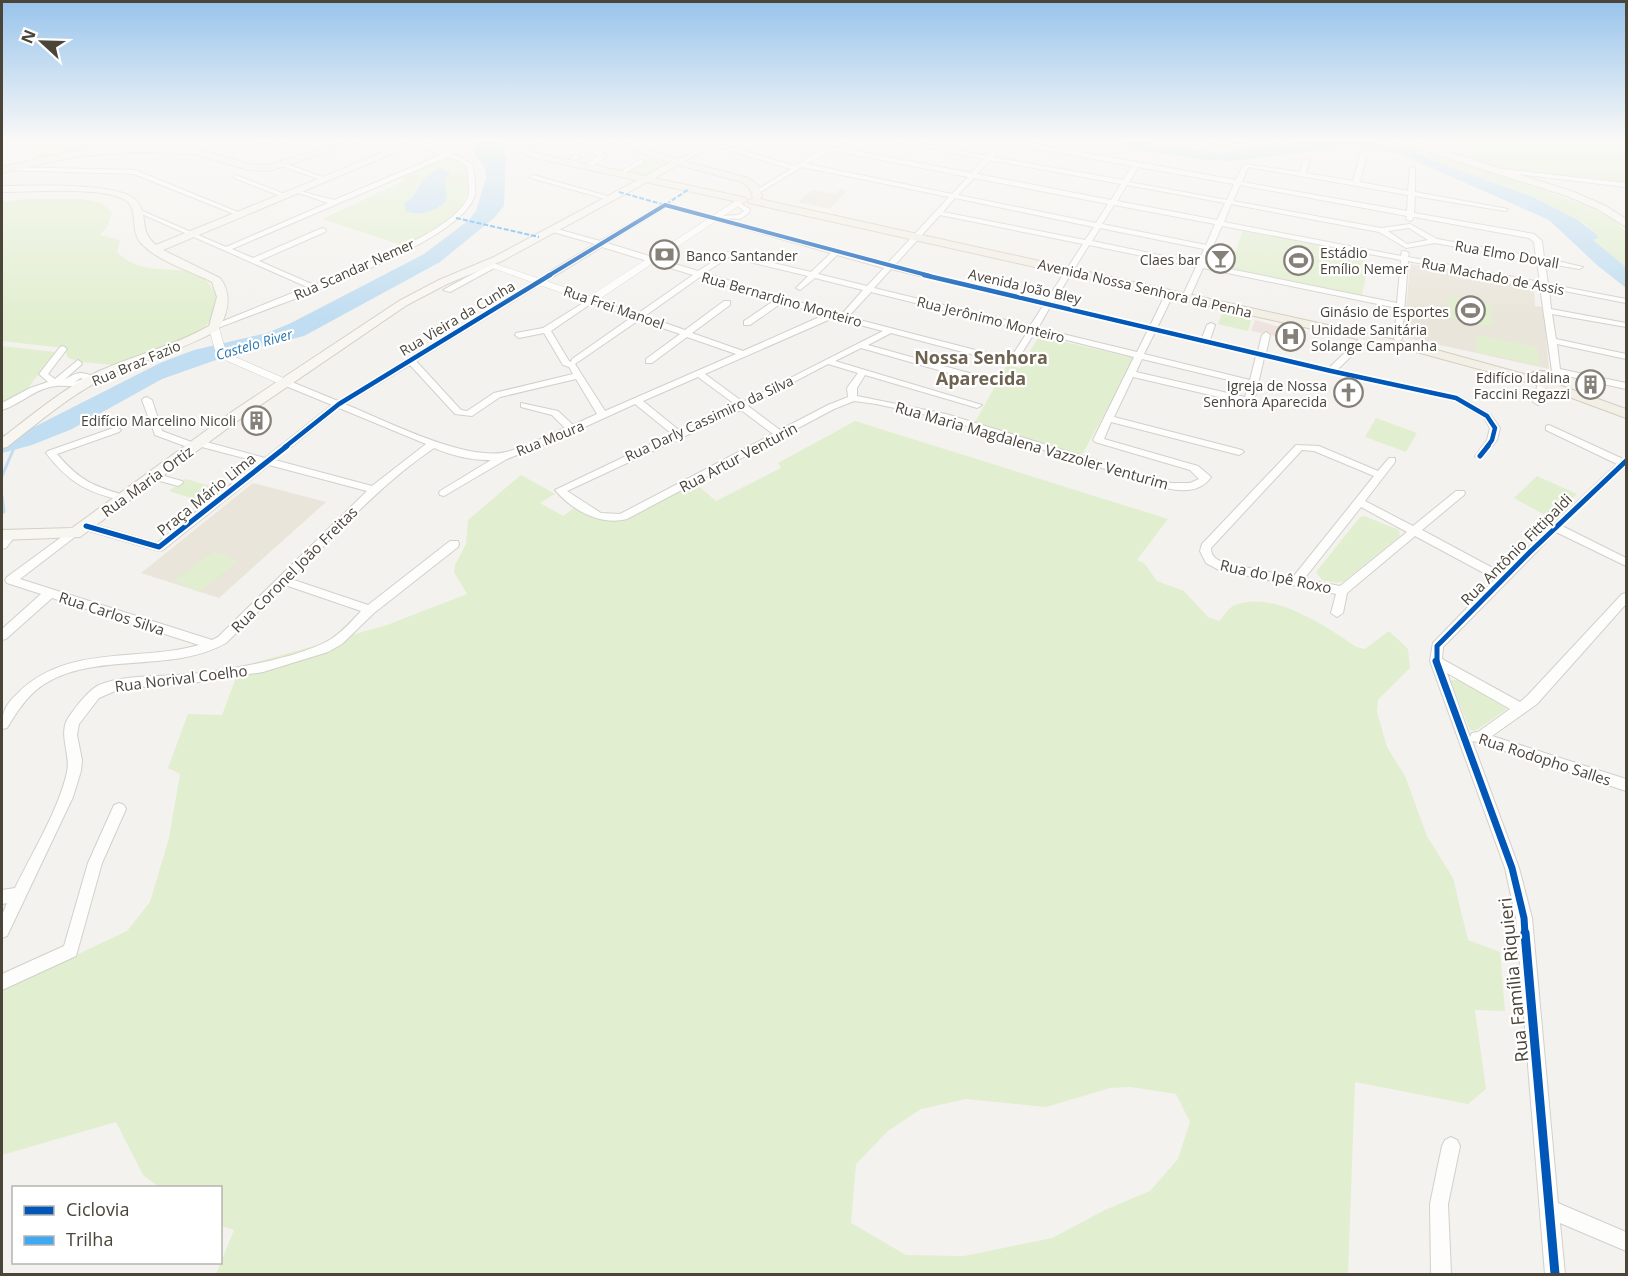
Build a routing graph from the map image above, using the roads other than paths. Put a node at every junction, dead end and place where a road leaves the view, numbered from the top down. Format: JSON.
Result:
{"nodes":[{"id":1,"x":130,"y":200,"type":"edge"},
{"id":2,"x":205,"y":200,"type":"edge"},
{"id":3,"x":276,"y":200,"type":"edge"},
{"id":4,"x":324,"y":200,"type":"edge"},
{"id":5,"x":343,"y":200,"type":"edge"},
{"id":6,"x":469,"y":200,"type":"edge"},
{"id":7,"x":606,"y":200,"type":"edge"},
{"id":8,"x":749,"y":200,"type":"edge"},
{"id":9,"x":763,"y":200,"type":"edge"},
{"id":10,"x":952,"y":200,"type":"edge"},
{"id":11,"x":967,"y":200,"type":"edge"},
{"id":12,"x":1089,"y":200,"type":"edge"},
{"id":13,"x":1115,"y":200,"type":"edge"},
{"id":14,"x":1206,"y":200,"type":"edge"},
{"id":15,"x":1231,"y":200,"type":"edge"},
{"id":16,"x":1333,"y":200,"type":"edge"},
{"id":17,"x":1411,"y":200,"type":"edge"},
{"id":18,"x":1450,"y":200,"type":"edge"},
{"id":19,"x":1580,"y":200,"type":"edge"},
{"id":20,"x":335,"y":203,"type":"junction"},
{"id":21,"x":1112,"y":204,"type":"junction"},
{"id":22,"x":1229,"y":204,"type":"junction"},
{"id":23,"x":665,"y":205,"type":"joint"},
{"id":24,"x":1505,"y":209,"type":"dead end"},
{"id":25,"x":138,"y":211,"type":"junction"},
{"id":26,"x":939,"y":213,"type":"junction"},
{"id":27,"x":1410,"y":213,"type":"junction"},
{"id":28,"x":241,"y":214,"type":"junction"},
{"id":29,"x":716,"y":218,"type":"junction"},
{"id":30,"x":1221,"y":224,"type":"junction"},
{"id":31,"x":1626,"y":224,"type":"edge"},
{"id":32,"x":1099,"y":225,"type":"junction"},
{"id":33,"x":1410,"y":226,"type":"junction"},
{"id":34,"x":553,"y":229,"type":"junction"},
{"id":35,"x":322,"y":230,"type":"dead end"},
{"id":36,"x":1381,"y":230,"type":"junction"},
{"id":37,"x":190,"y":236,"type":"junction"},
{"id":38,"x":919,"y":236,"type":"junction"},
{"id":39,"x":1435,"y":241,"type":"junction"},
{"id":40,"x":1088,"y":243,"type":"junction"},
{"id":41,"x":602,"y":244,"type":"junction"},
{"id":42,"x":1406,"y":246,"type":"junction"},
{"id":43,"x":1209,"y":248,"type":"junction"},
{"id":44,"x":156,"y":249,"type":"junction"},
{"id":45,"x":227,"y":249,"type":"junction"},
{"id":46,"x":835,"y":253,"type":"junction"},
{"id":47,"x":255,"y":260,"type":"junction"},
{"id":48,"x":650,"y":260,"type":"junction"},
{"id":49,"x":1404,"y":260,"type":"junction"},
{"id":50,"x":1542,"y":261,"type":"junction"},
{"id":51,"x":491,"y":265,"type":"junction"},
{"id":52,"x":1201,"y":266,"type":"junction"},
{"id":53,"x":890,"y":267,"type":"junction"},
{"id":54,"x":1579,"y":267,"type":"dead end"},
{"id":55,"x":1072,"y":269,"type":"junction"},
{"id":56,"x":698,"y":275,"type":"junction"},
{"id":57,"x":812,"y":276,"type":"junction"},
{"id":58,"x":539,"y":282,"type":"junction"},
{"id":59,"x":1545,"y":286,"type":"junction"},
{"id":60,"x":315,"y":288,"type":"junction"},
{"id":61,"x":800,"y":288,"type":"dead end"},
{"id":62,"x":447,"y":290,"type":"dead end"},
{"id":63,"x":869,"y":290,"type":"junction"},
{"id":64,"x":1170,"y":293,"type":"junction"},
{"id":65,"x":1187,"y":295,"type":"junction"},
{"id":66,"x":591,"y":300,"type":"junction"},
{"id":67,"x":781,"y":300,"type":"junction"},
{"id":68,"x":1626,"y":301,"type":"edge"},
{"id":69,"x":727,"y":303,"type":"dead end"},
{"id":70,"x":1049,"y":305,"type":"junction"},
{"id":71,"x":1401,"y":306,"type":"junction"},
{"id":72,"x":1548,"y":311,"type":"junction"},
{"id":73,"x":639,"y":315,"type":"junction"},
{"id":74,"x":832,"y":315,"type":"junction"},
{"id":75,"x":842,"y":318,"type":"junction"},
{"id":76,"x":216,"y":323,"type":"junction"},
{"id":77,"x":747,"y":323,"type":"dead end"},
{"id":78,"x":1211,"y":325,"type":"dead end"},
{"id":79,"x":1626,"y":325,"type":"edge"},
{"id":80,"x":549,"y":328,"type":"junction"},
{"id":81,"x":1153,"y":328,"type":"junction"},
{"id":82,"x":891,"y":330,"type":"junction"},
{"id":83,"x":1033,"y":330,"type":"junction"},
{"id":84,"x":687,"y":333,"type":"junction"},
{"id":85,"x":519,"y":335,"type":"dead end"},
{"id":86,"x":1266,"y":335,"type":"dead end"},
{"id":87,"x":1366,"y":338,"type":"junction"},
{"id":88,"x":1398,"y":339,"type":"junction"},
{"id":89,"x":1205,"y":341,"type":"junction"},
{"id":90,"x":1552,"y":341,"type":"junction"},
{"id":91,"x":860,"y":345,"type":"junction"},
{"id":92,"x":63,"y":350,"type":"dead end"},
{"id":93,"x":741,"y":353,"type":"junction"},
{"id":94,"x":1261,"y":354,"type":"junction"},
{"id":95,"x":1140,"y":356,"type":"junction"},
{"id":96,"x":1626,"y":356,"type":"edge"},
{"id":97,"x":1475,"y":359,"type":"junction"},
{"id":98,"x":410,"y":360,"type":"junction"},
{"id":99,"x":649,"y":361,"type":"dead end"},
{"id":100,"x":826,"y":361,"type":"junction"},
{"id":101,"x":52,"y":363,"type":"junction"},
{"id":102,"x":78,"y":363,"type":"dead end"},
{"id":103,"x":573,"y":363,"type":"junction"},
{"id":104,"x":1331,"y":371,"type":"junction"},
{"id":105,"x":863,"y":372,"type":"junction"},
{"id":106,"x":698,"y":373,"type":"junction"},
{"id":107,"x":43,"y":374,"type":"junction"},
{"id":108,"x":1131,"y":374,"type":"junction"},
{"id":109,"x":578,"y":376,"type":"junction"},
{"id":110,"x":80,"y":379,"type":"junction"},
{"id":111,"x":1547,"y":379,"type":"junction"},
{"id":112,"x":284,"y":382,"type":"junction"},
{"id":113,"x":991,"y":382,"type":"dead end"},
{"id":114,"x":55,"y":383,"type":"junction"},
{"id":115,"x":1254,"y":384,"type":"junction"},
{"id":116,"x":1626,"y":386,"type":"edge"},
{"id":117,"x":36,"y":389,"type":"junction"},
{"id":118,"x":853,"y":398,"type":"junction"},
{"id":119,"x":147,"y":400,"type":"dead end"},
{"id":120,"x":637,"y":401,"type":"junction"},
{"id":121,"x":1538,"y":402,"type":"dead end"},
{"id":122,"x":339,"y":404,"type":"junction"},
{"id":123,"x":524,"y":405,"type":"dead end"},
{"id":124,"x":976,"y":405,"type":"dead end"},
{"id":125,"x":742,"y":406,"type":"junction"},
{"id":126,"x":2,"y":407,"type":"edge"},
{"id":127,"x":1626,"y":408,"type":"edge"},
{"id":128,"x":1626,"y":414,"type":"edge"},
{"id":129,"x":603,"y":416,"type":"junction"},
{"id":130,"x":1108,"y":419,"type":"junction"},
{"id":131,"x":1549,"y":428,"type":"dead end"},
{"id":132,"x":116,"y":430,"type":"dead end"},
{"id":133,"x":573,"y":430,"type":"junction"},
{"id":134,"x":680,"y":435,"type":"junction"},
{"id":135,"x":781,"y":435,"type":"junction"},
{"id":136,"x":2,"y":444,"type":"edge"},
{"id":137,"x":196,"y":444,"type":"junction"},
{"id":138,"x":433,"y":444,"type":"junction"},
{"id":139,"x":1239,"y":452,"type":"dead end"},
{"id":140,"x":505,"y":456,"type":"junction"},
{"id":141,"x":1480,"y":456,"type":"dead end"},
{"id":142,"x":268,"y":460,"type":"junction"},
{"id":143,"x":1392,"y":460,"type":"dead end"},
{"id":144,"x":1625,"y":462,"type":"edge"},
{"id":145,"x":1379,"y":475,"type":"junction"},
{"id":146,"x":153,"y":476,"type":"junction"},
{"id":147,"x":178,"y":483,"type":"dead end"},
{"id":148,"x":374,"y":490,"type":"junction"},
{"id":149,"x":444,"y":493,"type":"dead end"},
{"id":150,"x":1460,"y":493,"type":"dead end"},
{"id":151,"x":123,"y":498,"type":"junction"},
{"id":152,"x":1358,"y":501,"type":"junction"},
{"id":153,"x":623,"y":517,"type":"joint"},
{"id":154,"x":1555,"y":527,"type":"junction"},
{"id":155,"x":81,"y":530,"type":"junction"},
{"id":156,"x":1415,"y":532,"type":"junction"},
{"id":157,"x":4,"y":538,"type":"edge"},
{"id":158,"x":454,"y":544,"type":"dead end"},
{"id":159,"x":1626,"y":562,"type":"edge"},
{"id":160,"x":1502,"y":578,"type":"junction"},
{"id":161,"x":11,"y":580,"type":"joint"},
{"id":162,"x":284,"y":580,"type":"junction"},
{"id":163,"x":1296,"y":581,"type":"junction"},
{"id":164,"x":1342,"y":591,"type":"junction"},
{"id":165,"x":50,"y":593,"type":"junction"},
{"id":166,"x":1626,"y":597,"type":"edge"},
{"id":167,"x":370,"y":610,"type":"junction"},
{"id":168,"x":1337,"y":614,"type":"dead end"},
{"id":169,"x":2,"y":636,"type":"edge"},
{"id":170,"x":213,"y":645,"type":"junction"},
{"id":171,"x":1436,"y":661,"type":"junction"},
{"id":172,"x":1521,"y":709,"type":"junction"},
{"id":173,"x":2,"y":724,"type":"edge"},
{"id":174,"x":1464,"y":733,"type":"junction"},
{"id":175,"x":1480,"y":738,"type":"junction"},
{"id":176,"x":1626,"y":785,"type":"edge"},
{"id":177,"x":119,"y":809,"type":"dead end"},
{"id":178,"x":18,"y":895,"type":"junction"},
{"id":179,"x":2,"y":897,"type":"edge"},
{"id":180,"x":2,"y":931,"type":"edge"},
{"id":181,"x":2,"y":982,"type":"edge"},
{"id":182,"x":1451,"y":1146,"type":"dead end"},
{"id":183,"x":1549,"y":1209,"type":"junction"},
{"id":184,"x":1626,"y":1241,"type":"edge"},
{"id":185,"x":1441,"y":1275,"type":"edge"},
{"id":186,"x":1555,"y":1275,"type":"edge"}],
"edges":[{"from":1,"to":25,"type":"main road"},
{"from":2,"to":28,"type":"street"},
{"from":3,"to":28,"type":"main road"},
{"from":4,"to":20,"type":"street"},
{"from":5,"to":20,"type":"street"},
{"from":6,"to":60,"type":"street","name":"Rua Scandar Nemer"},
{"from":7,"to":34,"type":"main road","name":"Rua Maria Ortiz"},
{"from":8,"to":29,"type":"street"},
{"from":9,"to":38,"type":"main road","name":"Avenida Nossa Senhora da Penha"},
{"from":10,"to":26,"type":"street"},
{"from":11,"to":32,"type":"street"},
{"from":12,"to":21,"type":"street","name":"Rua Machado de Assis"},
{"from":13,"to":21,"type":"street"},
{"from":14,"to":22,"type":"street"},
{"from":15,"to":22,"type":"street"},
{"from":16,"to":27,"type":"street"},
{"from":17,"to":27,"type":"street"},
{"from":18,"to":24,"type":"street"},
{"from":19,"to":31,"type":"main road"},
{"from":20,"to":45,"type":"street"},
{"from":21,"to":30,"type":"street","name":"Rua Machado de Assis"},
{"from":21,"to":32,"type":"street"},
{"from":22,"to":30,"type":"street"},
{"from":22,"to":36,"type":"street"},
{"from":23,"to":29,"type":"street","name":"Avenida João Bley"},
{"from":23,"to":41,"type":"street","name":"Rua Vieira da Cunha"},
{"from":25,"to":37,"type":"street"},
{"from":25,"to":44,"type":"main road"},
{"from":26,"to":38,"type":"street"},
{"from":26,"to":40,"type":"street"},
{"from":27,"to":33,"type":"street"},
{"from":27,"to":50,"type":"street"},
{"from":28,"to":37,"type":"main road"},
{"from":29,"to":46,"type":"street","name":"Avenida João Bley"},
{"from":29,"to":48,"type":"street"},
{"from":30,"to":43,"type":"street"},
{"from":30,"to":49,"type":"street","name":"Rua Machado de Assis"},
{"from":32,"to":40,"type":"street"},
{"from":32,"to":43,"type":"street"},
{"from":33,"to":36,"type":"street"},
{"from":33,"to":39,"type":"street"},
{"from":34,"to":41,"type":"street","name":"Rua Bernardino Monteiro"},
{"from":34,"to":51,"type":"main road","name":"Rua Maria Ortiz"},
{"from":35,"to":47,"type":"street"},
{"from":36,"to":42,"type":"street"},
{"from":37,"to":44,"type":"main road"},
{"from":37,"to":45,"type":"street"},
{"from":38,"to":53,"type":"street"},
{"from":38,"to":55,"type":"main road","name":"Avenida Nossa Senhora da Penha"},
{"from":39,"to":42,"type":"street"},
{"from":39,"to":50,"type":"street","name":"Rua Elmo Dovall"},
{"from":40,"to":52,"type":"street"},
{"from":40,"to":55,"type":"street"},
{"from":41,"to":48,"type":"street","name":"Rua Bernardino Monteiro"},
{"from":41,"to":58,"type":"street","name":"Rua Vieira da Cunha"},
{"from":42,"to":49,"type":"street"},
{"from":43,"to":52,"type":"street"},
{"from":44,"to":76,"type":"main road"},
{"from":45,"to":47,"type":"street"},
{"from":46,"to":53,"type":"street","name":"Avenida João Bley"},
{"from":46,"to":57,"type":"street"},
{"from":47,"to":60,"type":"street"},
{"from":48,"to":56,"type":"street","name":"Rua Bernardino Monteiro"},
{"from":48,"to":66,"type":"street"},
{"from":49,"to":59,"type":"street","name":"Rua Machado de Assis"},
{"from":49,"to":71,"type":"street"},
{"from":50,"to":54,"type":"street","name":"Rua Elmo Dovall"},
{"from":50,"to":59,"type":"street"},
{"from":51,"to":58,"type":"street","name":"Rua Frei Manoel"},
{"from":51,"to":62,"type":"street"},
{"from":51,"to":112,"type":"main road","name":"Rua Maria Ortiz"},
{"from":52,"to":65,"type":"street"},
{"from":52,"to":71,"type":"street"},
{"from":53,"to":63,"type":"street"},
{"from":53,"to":70,"type":"street","name":"Avenida João Bley"},
{"from":55,"to":64,"type":"main road","name":"Avenida Nossa Senhora da Penha"},
{"from":55,"to":65,"type":"main road","name":"Avenida Nossa Senhora da Penha"},
{"from":55,"to":70,"type":"street"},
{"from":56,"to":57,"type":"street","name":"Rua Jerônimo Monteiro"},
{"from":56,"to":67,"type":"street","name":"Rua Bernardino Monteiro"},
{"from":56,"to":73,"type":"street"},
{"from":57,"to":61,"type":"street"},
{"from":57,"to":63,"type":"street","name":"Rua Jerônimo Monteiro"},
{"from":58,"to":66,"type":"street","name":"Rua Frei Manoel"},
{"from":58,"to":98,"type":"street","name":"Rua Vieira da Cunha"},
{"from":59,"to":68,"type":"street","name":"Rua Machado de Assis"},
{"from":59,"to":72,"type":"street"},
{"from":60,"to":76,"type":"street","name":"Rua Scandar Nemer"},
{"from":63,"to":75,"type":"street"},
{"from":63,"to":83,"type":"street","name":"Rua Jerônimo Monteiro"},
{"from":64,"to":65,"type":"main road","name":"Avenida Nossa Senhora da Penha"},
{"from":64,"to":81,"type":"street"},
{"from":65,"to":87,"type":"main road","name":"Avenida Nossa Senhora da Penha"},
{"from":65,"to":88,"type":"main road","name":"Avenida Nossa Senhora da Penha"},
{"from":66,"to":73,"type":"street","name":"Rua Frei Manoel"},
{"from":66,"to":80,"type":"street"},
{"from":67,"to":74,"type":"street","name":"Rua Bernardino Monteiro"},
{"from":67,"to":77,"type":"street"},
{"from":69,"to":84,"type":"street"},
{"from":70,"to":81,"type":"street","name":"Avenida João Bley"},
{"from":70,"to":83,"type":"street"},
{"from":71,"to":88,"type":"street"},
{"from":72,"to":79,"type":"street"},
{"from":72,"to":90,"type":"street"},
{"from":73,"to":84,"type":"street","name":"Rua Frei Manoel"},
{"from":73,"to":103,"type":"street"},
{"from":74,"to":75,"type":"street","name":"Rua Bernardino Monteiro"},
{"from":74,"to":93,"type":"street","name":"Rua Moura"},
{"from":75,"to":82,"type":"street","name":"Rua Bernardino Monteiro"},
{"from":76,"to":110,"type":"main road","name":"Rua Braz Fazio"},
{"from":76,"to":112,"type":"street","name":"Rua Moura"},
{"from":78,"to":89,"type":"street"},
{"from":80,"to":85,"type":"street"},
{"from":80,"to":103,"type":"street"},
{"from":81,"to":89,"type":"street","name":"Avenida João Bley"},
{"from":81,"to":95,"type":"street"},
{"from":82,"to":83,"type":"street","name":"Rua Bernardino Monteiro"},
{"from":82,"to":91,"type":"street","name":"Rua Darly Cassimiro da Silva"},
{"from":83,"to":95,"type":"street","name":"Rua Jerônimo Monteiro"},
{"from":84,"to":93,"type":"street","name":"Rua Frei Manoel"},
{"from":84,"to":99,"type":"street"},
{"from":86,"to":94,"type":"street"},
{"from":87,"to":97,"type":"main road","name":"Avenida Nossa Senhora da Penha"},
{"from":87,"to":104,"type":"street"},
{"from":88,"to":97,"type":"main road","name":"Avenida Nossa Senhora da Penha"},
{"from":89,"to":94,"type":"street","name":"Avenida João Bley"},
{"from":90,"to":96,"type":"street"},
{"from":90,"to":111,"type":"street"},
{"from":91,"to":100,"type":"street","name":"Rua Darly Cassimiro da Silva"},
{"from":91,"to":113,"type":"street"},
{"from":92,"to":101,"type":"street"},
{"from":93,"to":106,"type":"street","name":"Rua Moura"},
{"from":94,"to":104,"type":"street","name":"Avenida João Bley"},
{"from":94,"to":115,"type":"street"},
{"from":95,"to":108,"type":"street"},
{"from":95,"to":115,"type":"street","name":"Rua Jerônimo Monteiro"},
{"from":97,"to":111,"type":"main road","name":"Avenida Nossa Senhora da Penha"},
{"from":98,"to":109,"type":"street"},
{"from":98,"to":122,"type":"street","name":"Rua Vieira da Cunha"},
{"from":100,"to":105,"type":"street"},
{"from":100,"to":125,"type":"street","name":"Rua Darly Cassimiro da Silva"},
{"from":101,"to":107,"type":"street"},
{"from":101,"to":110,"type":"street"},
{"from":102,"to":110,"type":"street"},
{"from":103,"to":109,"type":"street"},
{"from":104,"to":141,"type":"street","name":"Avenida João Bley"},
{"from":105,"to":118,"type":"street"},
{"from":105,"to":124,"type":"street"},
{"from":106,"to":120,"type":"street","name":"Rua Moura"},
{"from":106,"to":125,"type":"street"},
{"from":107,"to":114,"type":"street"},
{"from":107,"to":117,"type":"street"},
{"from":108,"to":115,"type":"street"},
{"from":108,"to":130,"type":"street"},
{"from":109,"to":129,"type":"street"},
{"from":110,"to":114,"type":"street"},
{"from":110,"to":136,"type":"main road","name":"Rua Braz Fazio"},
{"from":111,"to":116,"type":"street"},
{"from":111,"to":121,"type":"street"},
{"from":111,"to":127,"type":"main road","name":"Avenida Nossa Senhora da Penha"},
{"from":111,"to":128,"type":"main road","name":"Avenida Nossa Senhora da Penha"},
{"from":112,"to":122,"type":"street","name":"Rua Moura"},
{"from":112,"to":137,"type":"main road","name":"Rua Maria Ortiz"},
{"from":114,"to":117,"type":"street"},
{"from":117,"to":126,"type":"street"},
{"from":118,"to":130,"type":"street","name":"Rua Maria Magdalena Vazzoler Venturim"},
{"from":118,"to":135,"type":"street","name":"Rua Artur Venturin"},
{"from":119,"to":137,"type":"street"},
{"from":120,"to":129,"type":"street","name":"Rua Moura"},
{"from":120,"to":134,"type":"street"},
{"from":122,"to":138,"type":"street","name":"Rua Moura"},
{"from":122,"to":142,"type":"street","name":"Rua Vieira da Cunha"},
{"from":123,"to":133,"type":"street"},
{"from":125,"to":134,"type":"street","name":"Rua Darly Cassimiro da Silva"},
{"from":125,"to":135,"type":"street"},
{"from":129,"to":133,"type":"street","name":"Rua Moura"},
{"from":130,"to":139,"type":"street"},
{"from":131,"to":144,"type":"street"},
{"from":132,"to":151,"type":"street"},
{"from":133,"to":140,"type":"street","name":"Rua Moura"},
{"from":134,"to":153,"type":"street","name":"Rua Darly Cassimiro da Silva"},
{"from":135,"to":153,"type":"street","name":"Rua Artur Venturin"},
{"from":137,"to":142,"type":"street"},
{"from":137,"to":146,"type":"main road","name":"Rua Maria Ortiz"},
{"from":138,"to":140,"type":"street","name":"Rua Moura"},
{"from":138,"to":148,"type":"street","name":"Rua Coronel João Freitas"},
{"from":140,"to":149,"type":"street"},
{"from":142,"to":148,"type":"street"},
{"from":142,"to":155,"type":"street","name":"Praça Mário Lima"},
{"from":143,"to":145,"type":"street"},
{"from":144,"to":154,"type":"street","name":"Rua Antônio Fittipaldi"},
{"from":145,"to":152,"type":"street"},
{"from":145,"to":163,"type":"street","name":"Rua do Ipê Roxo"},
{"from":146,"to":147,"type":"street","name":"Praça Mário Lima"},
{"from":146,"to":151,"type":"main road","name":"Rua Maria Ortiz"},
{"from":148,"to":162,"type":"street","name":"Rua Coronel João Freitas"},
{"from":150,"to":156,"type":"street","name":"Rua do Ipê Roxo"},
{"from":151,"to":155,"type":"main road","name":"Rua Maria Ortiz"},
{"from":152,"to":156,"type":"street"},
{"from":152,"to":163,"type":"street"},
{"from":154,"to":159,"type":"street"},
{"from":154,"to":160,"type":"street","name":"Rua Antônio Fittipaldi"},
{"from":155,"to":157,"type":"main road"},
{"from":155,"to":161,"type":"street","name":"Rua Maria Ortiz"},
{"from":156,"to":160,"type":"street"},
{"from":156,"to":164,"type":"street","name":"Rua do Ipê Roxo"},
{"from":158,"to":167,"type":"street","name":"Rua Norival Coelho"},
{"from":160,"to":171,"type":"street","name":"Rua Antônio Fittipaldi"},
{"from":161,"to":165,"type":"street","name":"Rua Carlos Silva"},
{"from":162,"to":167,"type":"street"},
{"from":162,"to":170,"type":"street","name":"Rua Coronel João Freitas"},
{"from":163,"to":164,"type":"street","name":"Rua do Ipê Roxo"},
{"from":164,"to":168,"type":"street"},
{"from":165,"to":169,"type":"street"},
{"from":165,"to":170,"type":"street","name":"Rua Carlos Silva"},
{"from":166,"to":172,"type":"street"},
{"from":167,"to":178,"type":"street","name":"Rua Norival Coelho"},
{"from":170,"to":173,"type":"street"},
{"from":171,"to":172,"type":"street"},
{"from":171,"to":174,"type":"street","name":"Rua Família Riquieri"},
{"from":172,"to":175,"type":"street"},
{"from":174,"to":175,"type":"street","name":"Rua Rodopho Salles"},
{"from":174,"to":183,"type":"street","name":"Rua Família Riquieri"},
{"from":175,"to":176,"type":"street","name":"Rua Rodopho Salles"},
{"from":177,"to":181,"type":"street"},
{"from":178,"to":179,"type":"street"},
{"from":178,"to":180,"type":"street","name":"Rua Norival Coelho"},
{"from":182,"to":185,"type":"street"},
{"from":183,"to":184,"type":"street"},
{"from":183,"to":186,"type":"street","name":"Rua Família Riquieri"}]}
